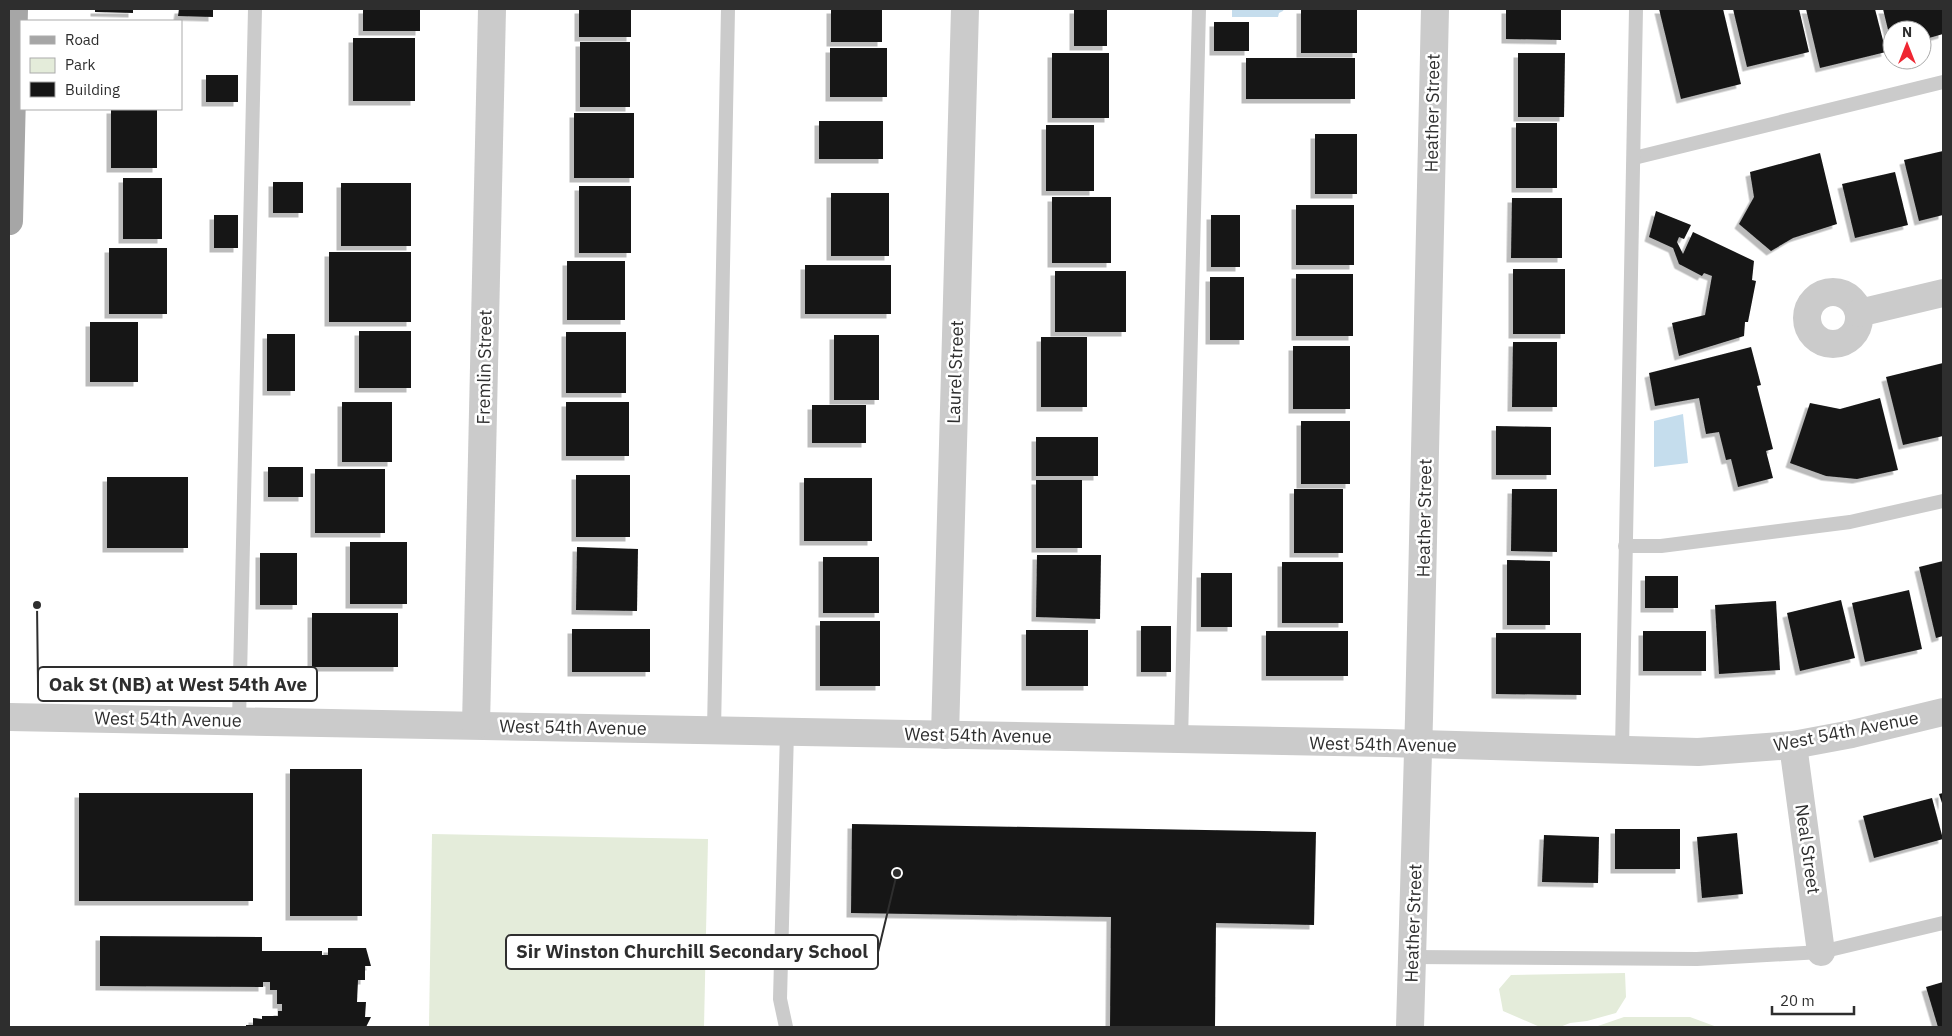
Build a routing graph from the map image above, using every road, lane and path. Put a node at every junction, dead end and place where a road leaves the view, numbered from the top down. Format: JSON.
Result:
{"nodes":[{"id":1,"x":14,"y":9,"type":"edge"},
{"id":2,"x":255,"y":9,"type":"edge"},
{"id":3,"x":492,"y":9,"type":"edge"},
{"id":4,"x":728,"y":9,"type":"edge"},
{"id":5,"x":965,"y":9,"type":"edge"},
{"id":6,"x":1199,"y":9,"type":"edge"},
{"id":7,"x":1435,"y":9,"type":"edge"},
{"id":8,"x":1636,"y":9,"type":"edge"},
{"id":9,"x":1943,"y":82,"type":"edge"},
{"id":10,"x":10,"y":137,"type":"edge"},
{"id":11,"x":1634,"y":158,"type":"junction"},
{"id":12,"x":9,"y":221,"type":"edge"},
{"id":13,"x":1943,"y":293,"type":"edge"},
{"id":14,"x":1860,"y":313,"type":"dead end"},
{"id":15,"x":1943,"y":501,"type":"edge"},
{"id":16,"x":1625,"y":546,"type":"junction"},
{"id":17,"x":1943,"y":712,"type":"edge"},
{"id":18,"x":9,"y":717,"type":"edge"},
{"id":19,"x":239,"y":721,"type":"junction"},
{"id":20,"x":476,"y":725,"type":"junction"},
{"id":21,"x":714,"y":730,"type":"junction"},
{"id":22,"x":787,"y":731,"type":"junction"},
{"id":23,"x":945,"y":735,"type":"junction"},
{"id":24,"x":1181,"y":740,"type":"junction"},
{"id":25,"x":1418,"y":744,"type":"junction"},
{"id":26,"x":1794,"y":745,"type":"junction"},
{"id":27,"x":1622,"y":750,"type":"junction"},
{"id":28,"x":1943,"y":923,"type":"edge"},
{"id":29,"x":1821,"y":952,"type":"junction"},
{"id":30,"x":1412,"y":957,"type":"junction"},
{"id":31,"x":786,"y":1027,"type":"edge"},
{"id":32,"x":1410,"y":1027,"type":"edge"}],
"edges":[{"from":1,"to":10,"type":"main road"},
{"from":2,"to":19,"type":"lane"},
{"from":3,"to":20,"type":"street","name":"Fremlin Street"},
{"from":4,"to":21,"type":"lane"},
{"from":5,"to":23,"type":"street","name":"Laurel Street"},
{"from":6,"to":24,"type":"lane"},
{"from":7,"to":25,"type":"street","name":"Heather Street"},
{"from":8,"to":11,"type":"lane"},
{"from":9,"to":11,"type":"lane"},
{"from":10,"to":12,"type":"main road"},
{"from":11,"to":16,"type":"lane"},
{"from":13,"to":14,"type":"street"},
{"from":15,"to":16,"type":"lane"},
{"from":16,"to":27,"type":"lane"},
{"from":17,"to":26,"type":"street","name":"West 54th Avenue"},
{"from":18,"to":19,"type":"street","name":"West 54th Avenue"},
{"from":19,"to":20,"type":"street","name":"West 54th Avenue"},
{"from":20,"to":21,"type":"street","name":"West 54th Avenue"},
{"from":21,"to":22,"type":"street","name":"West 54th Avenue"},
{"from":22,"to":23,"type":"street","name":"West 54th Avenue"},
{"from":22,"to":31,"type":"lane"},
{"from":23,"to":24,"type":"street","name":"West 54th Avenue"},
{"from":24,"to":25,"type":"street","name":"West 54th Avenue"},
{"from":25,"to":27,"type":"street","name":"West 54th Avenue"},
{"from":25,"to":30,"type":"street","name":"Heather Street"},
{"from":26,"to":27,"type":"street","name":"West 54th Avenue"},
{"from":26,"to":29,"type":"street","name":"Neal Street"},
{"from":28,"to":29,"type":"lane"},
{"from":29,"to":30,"type":"lane"},
{"from":30,"to":32,"type":"street","name":"Heather Street"}]}
